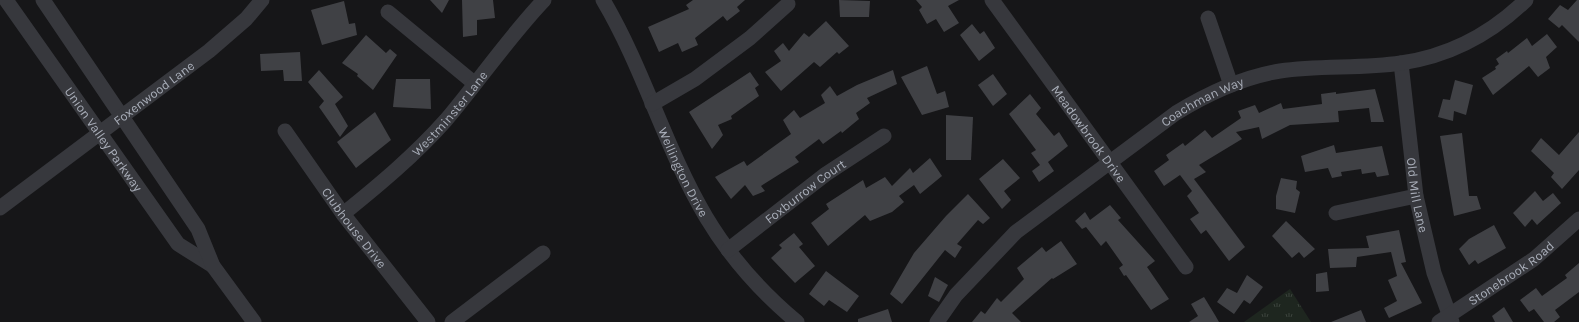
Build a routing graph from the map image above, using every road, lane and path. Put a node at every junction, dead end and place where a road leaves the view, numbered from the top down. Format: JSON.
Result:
{"nodes":[{"id":1,"x":6,"y":0,"type":"edge"},
{"id":2,"x":43,"y":0,"type":"edge"},
{"id":3,"x":262,"y":0,"type":"edge"},
{"id":4,"x":544,"y":0,"type":"edge"},
{"id":5,"x":603,"y":0,"type":"edge"},
{"id":6,"x":992,"y":0,"type":"edge"},
{"id":7,"x":1526,"y":0,"type":"edge"},
{"id":8,"x":788,"y":4,"type":"dead end"},
{"id":9,"x":388,"y":12,"type":"dead end"},
{"id":10,"x":1208,"y":18,"type":"dead end"},
{"id":11,"x":1401,"y":63,"type":"junction"},
{"id":12,"x":474,"y":83,"type":"junction"},
{"id":13,"x":1231,"y":85,"type":"junction"},
{"id":14,"x":652,"y":104,"type":"junction"},
{"id":15,"x":122,"y":117,"type":"junction"},
{"id":16,"x":285,"y":131,"type":"dead end"},
{"id":17,"x":99,"y":135,"type":"junction"},
{"id":18,"x":884,"y":136,"type":"dead end"},
{"id":19,"x":1110,"y":162,"type":"junction"},
{"id":20,"x":1416,"y":196,"type":"junction"},
{"id":21,"x":0,"y":208,"type":"edge"},
{"id":22,"x":1336,"y":213,"type":"dead end"},
{"id":23,"x":343,"y":214,"type":"junction"},
{"id":24,"x":1579,"y":219,"type":"edge"},
{"id":25,"x":728,"y":250,"type":"junction"},
{"id":26,"x":542,"y":253,"type":"dead end"},
{"id":27,"x":213,"y":266,"type":"junction"},
{"id":28,"x":1186,"y":268,"type":"dead end"},
{"id":29,"x":1447,"y":320,"type":"edge"},
{"id":30,"x":254,"y":322,"type":"edge"},
{"id":31,"x":428,"y":322,"type":"edge"},
{"id":32,"x":452,"y":322,"type":"edge"},
{"id":33,"x":797,"y":322,"type":"edge"},
{"id":34,"x":937,"y":322,"type":"edge"}],
"edges":[{"from":1,"to":17,"type":"street","name":"Union Valley Parkway"},
{"from":2,"to":15,"type":"street","name":"Union Valley Parkway"},
{"from":3,"to":15,"type":"street","name":"Foxenwood Lane"},
{"from":4,"to":12,"type":"street","name":"Westminster Lane"},
{"from":5,"to":14,"type":"street","name":"Wellington Drive"},
{"from":6,"to":19,"type":"street","name":"Meadowbrook Drive"},
{"from":7,"to":11,"type":"street","name":"Coachman Way"},
{"from":8,"to":14,"type":"street"},
{"from":9,"to":12,"type":"street"},
{"from":10,"to":13,"type":"street"},
{"from":11,"to":13,"type":"street","name":"Coachman Way"},
{"from":11,"to":20,"type":"street","name":"Old Mill Lane"},
{"from":12,"to":23,"type":"street","name":"Westminster Lane"},
{"from":13,"to":19,"type":"street","name":"Coachman Way"},
{"from":14,"to":25,"type":"street","name":"Wellington Drive"},
{"from":15,"to":17,"type":"street","name":"Foxenwood Lane"},
{"from":15,"to":27,"type":"street","name":"Union Valley Parkway"},
{"from":16,"to":23,"type":"street","name":"Clubhouse Drive"},
{"from":17,"to":21,"type":"street","name":"Foxenwood Lane"},
{"from":17,"to":27,"type":"street","name":"Union Valley Parkway"},
{"from":18,"to":25,"type":"street","name":"Foxburrow Court"},
{"from":19,"to":28,"type":"street","name":"Meadowbrook Drive"},
{"from":19,"to":34,"type":"street","name":"Coachman Way"},
{"from":20,"to":22,"type":"street"},
{"from":20,"to":29,"type":"street","name":"Old Mill Lane"},
{"from":23,"to":31,"type":"street","name":"Clubhouse Drive"},
{"from":24,"to":29,"type":"street","name":"Stonebrook Road"},
{"from":25,"to":33,"type":"street","name":"Wellington Drive"},
{"from":26,"to":32,"type":"street"},
{"from":27,"to":30,"type":"street","name":"Union Valley Parkway"}]}
